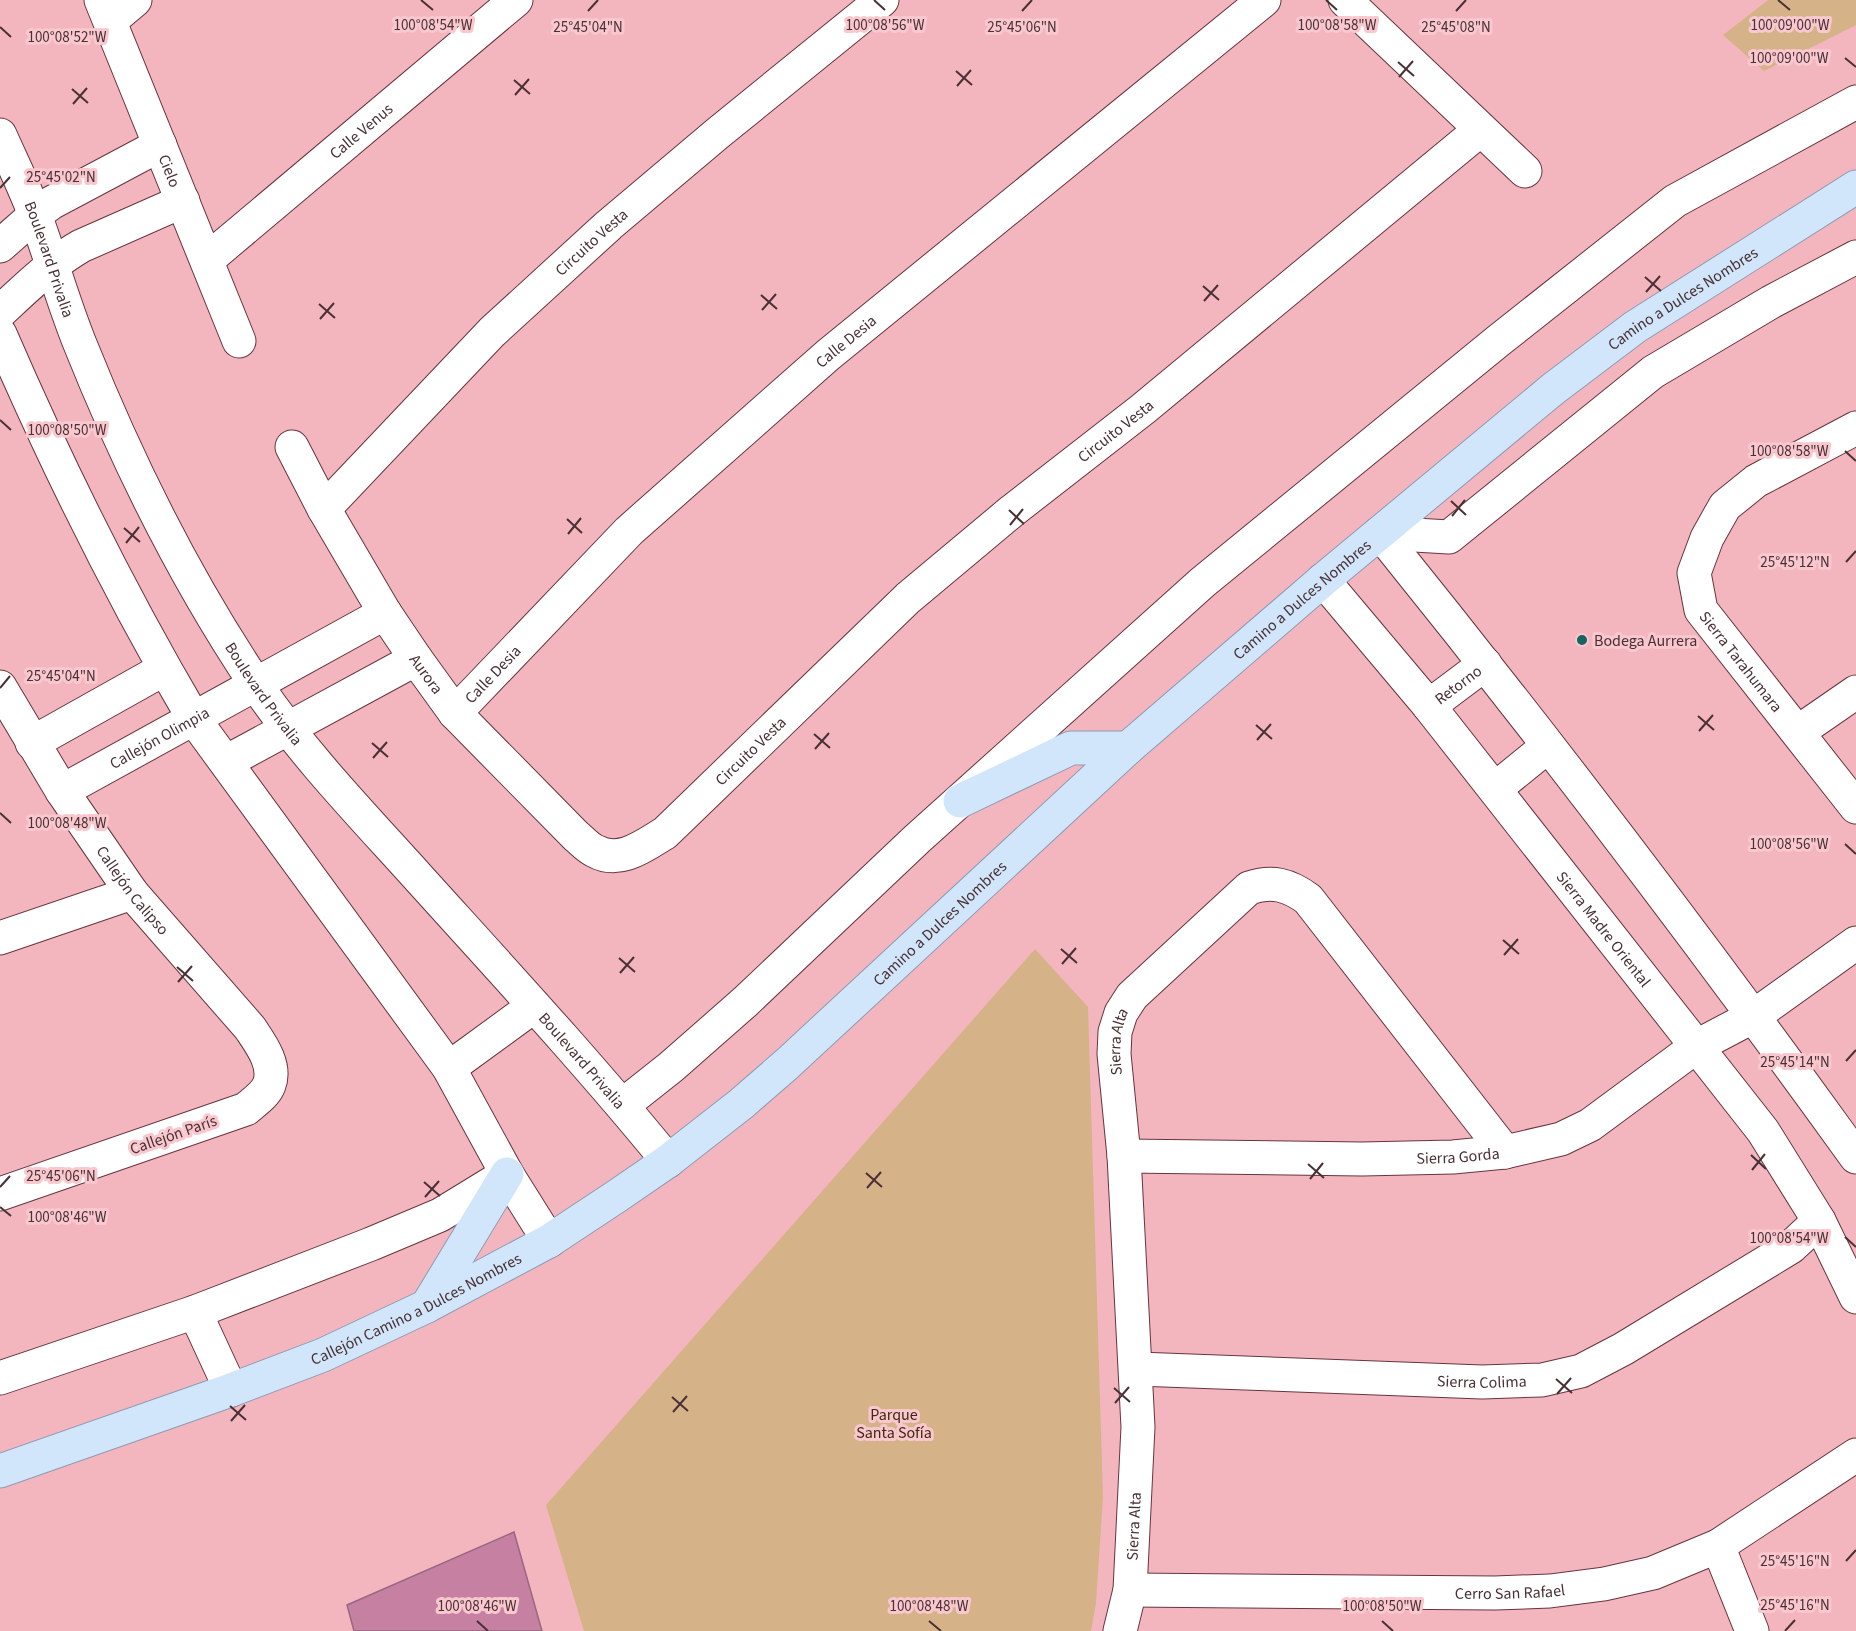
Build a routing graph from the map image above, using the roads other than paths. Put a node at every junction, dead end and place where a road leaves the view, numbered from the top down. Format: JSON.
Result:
{"nodes":[{"id":1,"x":135,"y":0,"type":"edge"},
{"id":2,"x":516,"y":0,"type":"edge"},
{"id":3,"x":882,"y":0,"type":"edge"},
{"id":4,"x":1264,"y":0,"type":"edge"},
{"id":5,"x":1345,"y":0,"type":"edge"},
{"id":6,"x":106,"y":10,"type":"edge"},
{"id":7,"x":1856,"y":102,"type":"edge"},
{"id":8,"x":1480,"y":130,"type":"junction"},
{"id":9,"x":0,"y":135,"type":"edge"},
{"id":10,"x":160,"y":145,"type":"junction"},
{"id":11,"x":1526,"y":171,"type":"dead end"},
{"id":12,"x":1856,"y":187,"type":"edge"},
{"id":13,"x":183,"y":201,"type":"junction"},
{"id":14,"x":35,"y":215,"type":"junction"},
{"id":15,"x":0,"y":246,"type":"edge"},
{"id":16,"x":1856,"y":257,"type":"edge"},
{"id":17,"x":207,"y":260,"type":"junction"},
{"id":18,"x":51,"y":265,"type":"junction"},
{"id":19,"x":0,"y":312,"type":"edge"},
{"id":20,"x":0,"y":334,"type":"edge"},
{"id":21,"x":239,"y":341,"type":"dead end"},
{"id":22,"x":1856,"y":428,"type":"edge"},
{"id":23,"x":292,"y":447,"type":"dead end"},
{"id":24,"x":324,"y":509,"type":"junction"},
{"id":25,"x":1380,"y":532,"type":"junction"},
{"id":26,"x":1323,"y":580,"type":"junction"},
{"id":27,"x":385,"y":613,"type":"junction"},
{"id":28,"x":416,"y":659,"type":"junction"},
{"id":29,"x":1485,"y":664,"type":"junction"},
{"id":30,"x":164,"y":669,"type":"junction"},
{"id":31,"x":256,"y":685,"type":"junction"},
{"id":32,"x":0,"y":687,"type":"edge"},
{"id":33,"x":1856,"y":692,"type":"edge"},
{"id":34,"x":1429,"y":706,"type":"junction"},
{"id":35,"x":455,"y":713,"type":"junction"},
{"id":36,"x":194,"y":719,"type":"junction"},
{"id":37,"x":288,"y":729,"type":"junction"},
{"id":38,"x":1798,"y":732,"type":"junction"},
{"id":39,"x":32,"y":743,"type":"junction"},
{"id":40,"x":1548,"y":746,"type":"junction"},
{"id":41,"x":1128,"y":748,"type":"junction"},
{"id":42,"x":226,"y":762,"type":"junction"},
{"id":43,"x":1495,"y":789,"type":"junction"},
{"id":44,"x":62,"y":791,"type":"junction"},
{"id":45,"x":960,"y":801,"type":"junction"},
{"id":46,"x":1856,"y":807,"type":"edge"},
{"id":47,"x":613,"y":856,"type":"joint"},
{"id":48,"x":132,"y":893,"type":"junction"},
{"id":49,"x":0,"y":938,"type":"edge"},
{"id":50,"x":1856,"y":943,"type":"edge"},
{"id":51,"x":534,"y":1006,"type":"junction"},
{"id":52,"x":1754,"y":1016,"type":"junction"},
{"id":53,"x":1697,"y":1047,"type":"junction"},
{"id":54,"x":787,"y":1064,"type":"joint"},
{"id":55,"x":449,"y":1068,"type":"junction"},
{"id":56,"x":270,"y":1085,"type":"joint"},
{"id":57,"x":622,"y":1105,"type":"junction"},
{"id":58,"x":1506,"y":1152,"type":"junction"},
{"id":59,"x":1124,"y":1156,"type":"junction"},
{"id":60,"x":1856,"y":1157,"type":"edge"},
{"id":61,"x":668,"y":1161,"type":"junction"},
{"id":62,"x":507,"y":1174,"type":"junction"},
{"id":63,"x":0,"y":1194,"type":"edge"},
{"id":64,"x":1819,"y":1221,"type":"junction"},
{"id":65,"x":549,"y":1240,"type":"junction"},
{"id":66,"x":1856,"y":1297,"type":"edge"},
{"id":67,"x":427,"y":1306,"type":"junction"},
{"id":68,"x":195,"y":1312,"type":"junction"},
{"id":69,"x":1137,"y":1369,"type":"junction"},
{"id":70,"x":0,"y":1378,"type":"edge"},
{"id":71,"x":231,"y":1390,"type":"junction"},
{"id":72,"x":1856,"y":1455,"type":"edge"},
{"id":73,"x":0,"y":1471,"type":"edge"},
{"id":74,"x":1718,"y":1546,"type":"junction"},
{"id":75,"x":1130,"y":1590,"type":"junction"},
{"id":76,"x":1120,"y":1631,"type":"edge"},
{"id":77,"x":1752,"y":1631,"type":"edge"}],
"edges":[{"from":1,"to":6,"type":"street"},
{"from":2,"to":17,"type":"street","name":"Calle Venus"},
{"from":3,"to":24,"type":"street","name":"Circuito Vesta"},
{"from":4,"to":35,"type":"street","name":"Calle Desia"},
{"from":5,"to":8,"type":"street"},
{"from":6,"to":10,"type":"street","name":"Cielo"},
{"from":7,"to":45,"type":"street"},
{"from":8,"to":11,"type":"street"},
{"from":8,"to":47,"type":"street","name":"Circuito Vesta"},
{"from":9,"to":14,"type":"street","name":"Boulevard Privalia"},
{"from":10,"to":13,"type":"street","name":"Cielo"},
{"from":10,"to":14,"type":"street"},
{"from":12,"to":25,"type":"main road","name":"Camino a Dulces Nombres"},
{"from":13,"to":17,"type":"street","name":"Cielo"},
{"from":13,"to":18,"type":"street"},
{"from":14,"to":15,"type":"street"},
{"from":14,"to":18,"type":"street","name":"Boulevard Privalia"},
{"from":16,"to":25,"type":"street"},
{"from":17,"to":21,"type":"street","name":"Cielo"},
{"from":18,"to":19,"type":"street"},
{"from":18,"to":31,"type":"street","name":"Boulevard Privalia"},
{"from":20,"to":30,"type":"street"},
{"from":22,"to":38,"type":"street","name":"Sierra Tarahumara"},
{"from":23,"to":24,"type":"street","name":"Aurora"},
{"from":24,"to":27,"type":"street","name":"Aurora"},
{"from":25,"to":26,"type":"main road","name":"Camino a Dulces Nombres"},
{"from":25,"to":29,"type":"street"},
{"from":26,"to":34,"type":"street","name":"Sierra Madre Oriental"},
{"from":26,"to":41,"type":"main road","name":"Camino a Dulces Nombres"},
{"from":27,"to":28,"type":"street","name":"Aurora"},
{"from":27,"to":31,"type":"street"},
{"from":28,"to":35,"type":"street","name":"Aurora"},
{"from":28,"to":37,"type":"street"},
{"from":29,"to":34,"type":"street","name":"Retorno"},
{"from":29,"to":40,"type":"street"},
{"from":30,"to":36,"type":"street"},
{"from":30,"to":39,"type":"street"},
{"from":31,"to":36,"type":"street","name":"Callejón Olimpia"},
{"from":31,"to":37,"type":"street","name":"Boulevard Privalia"},
{"from":32,"to":39,"type":"street","name":"Callejón Calipso"},
{"from":33,"to":38,"type":"street"},
{"from":34,"to":43,"type":"street","name":"Sierra Madre Oriental"},
{"from":35,"to":47,"type":"street","name":"Aurora"},
{"from":36,"to":42,"type":"street"},
{"from":36,"to":44,"type":"street","name":"Callejón Olimpia"},
{"from":37,"to":42,"type":"street"},
{"from":37,"to":51,"type":"street","name":"Boulevard Privalia"},
{"from":38,"to":46,"type":"street","name":"Sierra Tarahumara"},
{"from":39,"to":44,"type":"street","name":"Callejón Calipso"},
{"from":40,"to":43,"type":"street"},
{"from":40,"to":52,"type":"street"},
{"from":41,"to":45,"type":"main road"},
{"from":41,"to":54,"type":"main road","name":"Camino a Dulces Nombres"},
{"from":42,"to":55,"type":"street"},
{"from":43,"to":53,"type":"street","name":"Sierra Madre Oriental"},
{"from":44,"to":48,"type":"street","name":"Callejón Calipso"},
{"from":45,"to":57,"type":"street"},
{"from":48,"to":49,"type":"street"},
{"from":48,"to":56,"type":"street","name":"Callejón Calipso"},
{"from":50,"to":52,"type":"street","name":"Sierra Gorda"},
{"from":51,"to":55,"type":"street"},
{"from":51,"to":57,"type":"street","name":"Boulevard Privalia"},
{"from":52,"to":53,"type":"street","name":"Sierra Gorda"},
{"from":52,"to":60,"type":"street"},
{"from":53,"to":58,"type":"street","name":"Sierra Gorda"},
{"from":53,"to":64,"type":"street","name":"Sierra Madre Oriental"},
{"from":54,"to":61,"type":"main road","name":"Callejón Camino a Dulces Nombres"},
{"from":55,"to":62,"type":"street"},
{"from":56,"to":63,"type":"street","name":"Callejón París"},
{"from":57,"to":61,"type":"street","name":"Boulevard Privalia"},
{"from":58,"to":59,"type":"street","name":"Sierra Gorda"},
{"from":58,"to":59,"type":"street","name":"Sierra Alta"},
{"from":59,"to":69,"type":"street","name":"Sierra Alta"},
{"from":61,"to":65,"type":"main road","name":"Callejón Camino a Dulces Nombres"},
{"from":62,"to":65,"type":"street"},
{"from":62,"to":67,"type":"main road"},
{"from":62,"to":68,"type":"street"},
{"from":64,"to":66,"type":"street","name":"Sierra Madre Oriental"},
{"from":64,"to":69,"type":"street","name":"Sierra Colima"},
{"from":65,"to":67,"type":"main road","name":"Callejón Camino a Dulces Nombres"},
{"from":67,"to":71,"type":"main road","name":"Callejón Camino a Dulces Nombres"},
{"from":68,"to":70,"type":"street"},
{"from":68,"to":71,"type":"street"},
{"from":69,"to":75,"type":"street","name":"Sierra Alta"},
{"from":71,"to":73,"type":"main road","name":"Callejón Camino a Dulces Nombres"},
{"from":72,"to":74,"type":"street","name":"Cerro San Rafael"},
{"from":74,"to":75,"type":"street","name":"Cerro San Rafael"},
{"from":74,"to":77,"type":"street"},
{"from":75,"to":76,"type":"street","name":"Sierra Alta"}]}
